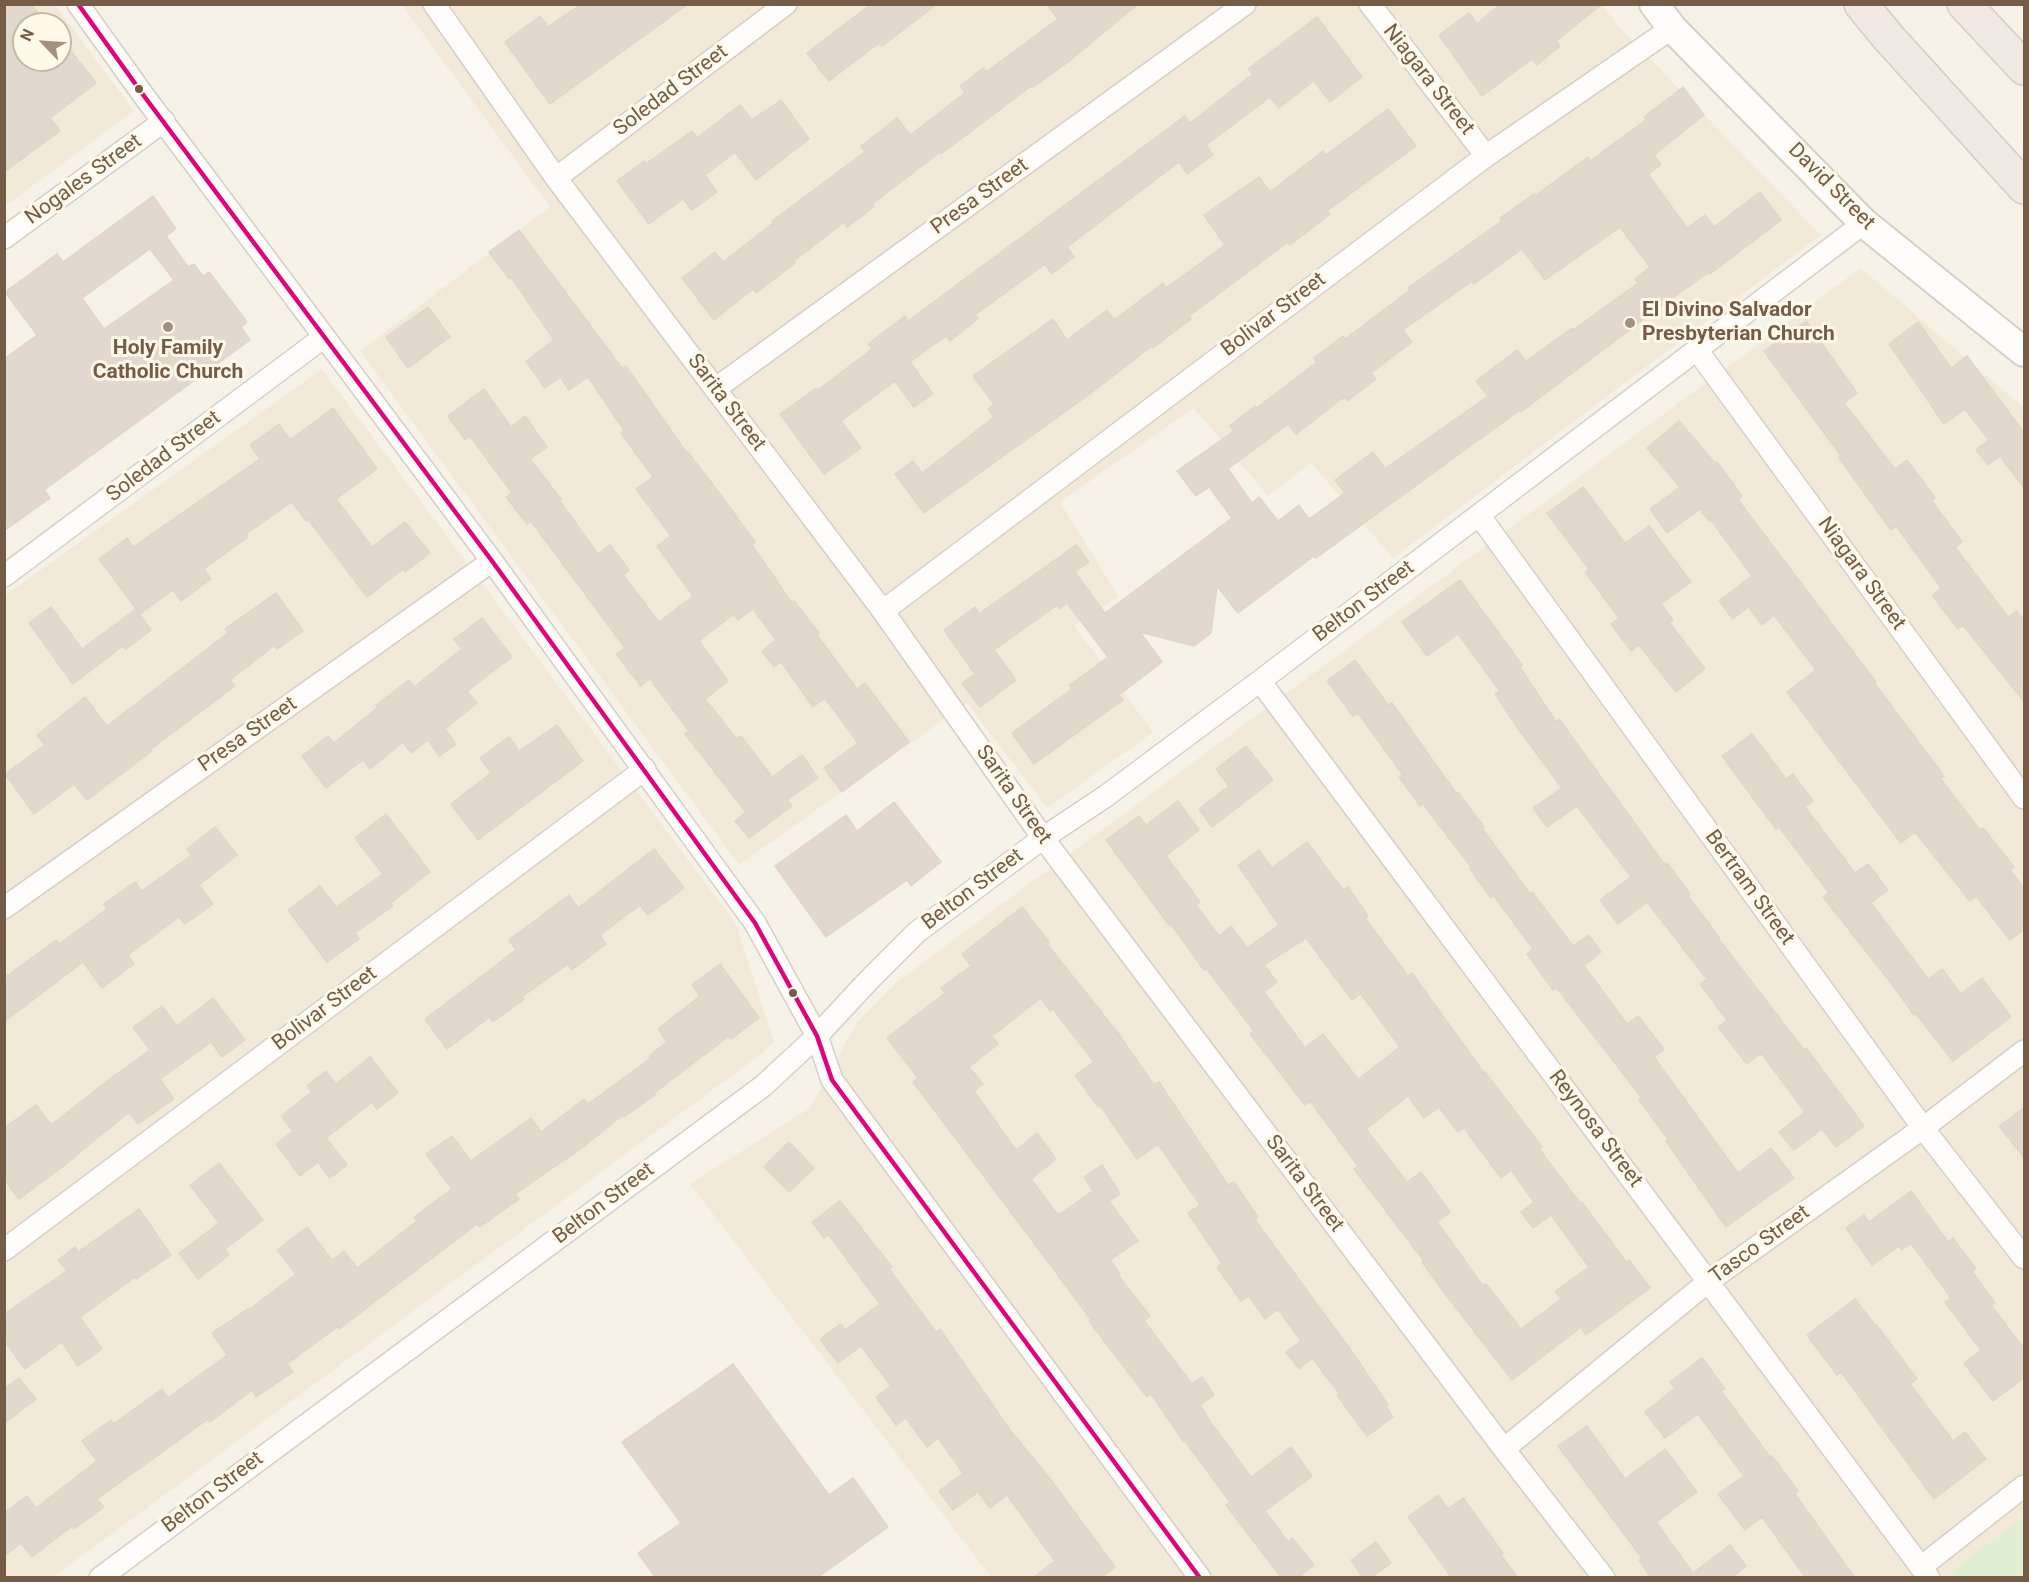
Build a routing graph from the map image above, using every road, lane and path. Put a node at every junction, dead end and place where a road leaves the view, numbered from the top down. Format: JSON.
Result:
{"nodes":[{"id":1,"x":78,"y":4,"type":"edge"},
{"id":2,"x":434,"y":4,"type":"edge"},
{"id":3,"x":786,"y":4,"type":"edge"},
{"id":4,"x":1245,"y":4,"type":"edge"},
{"id":5,"x":1370,"y":4,"type":"edge"},
{"id":6,"x":1654,"y":4,"type":"edge"},
{"id":7,"x":1861,"y":4,"type":"edge"},
{"id":8,"x":1964,"y":4,"type":"edge"},
{"id":9,"x":1672,"y":28,"type":"junction"},
{"id":10,"x":2025,"y":68,"type":"edge"},
{"id":11,"x":164,"y":121,"type":"junction"},
{"id":12,"x":1486,"y":156,"type":"junction"},
{"id":13,"x":556,"y":178,"type":"junction"},
{"id":14,"x":2025,"y":187,"type":"edge"},
{"id":15,"x":1864,"y":223,"type":"junction"},
{"id":16,"x":4,"y":238,"type":"edge"},
{"id":17,"x":324,"y":337,"type":"junction"},
{"id":18,"x":1697,"y":350,"type":"junction"},
{"id":19,"x":2025,"y":352,"type":"edge"},
{"id":20,"x":715,"y":389,"type":"junction"},
{"id":21,"x":1479,"y":515,"type":"junction"},
{"id":22,"x":492,"y":561,"type":"junction"},
{"id":23,"x":4,"y":576,"type":"edge"},
{"id":24,"x":883,"y":611,"type":"junction"},
{"id":25,"x":1260,"y":681,"type":"junction"},
{"id":26,"x":645,"y":769,"type":"junction"},
{"id":27,"x":2025,"y":798,"type":"edge"},
{"id":28,"x":1043,"y":838,"type":"junction"},
{"id":29,"x":4,"y":908,"type":"edge"},
{"id":30,"x":817,"y":1036,"type":"junction"},
{"id":31,"x":2025,"y":1051,"type":"edge"},
{"id":32,"x":1923,"y":1128,"type":"junction"},
{"id":33,"x":4,"y":1250,"type":"edge"},
{"id":34,"x":2025,"y":1258,"type":"edge"},
{"id":35,"x":1709,"y":1281,"type":"junction"},
{"id":36,"x":1504,"y":1449,"type":"junction"},
{"id":37,"x":2025,"y":1486,"type":"edge"},
{"id":38,"x":1925,"y":1572,"type":"edge"},
{"id":39,"x":100,"y":1578,"type":"edge"},
{"id":40,"x":1200,"y":1578,"type":"edge"},
{"id":41,"x":1604,"y":1578,"type":"edge"}],
"edges":[{"from":1,"to":11,"type":"street"},
{"from":2,"to":13,"type":"street","name":"Sarita Street"},
{"from":3,"to":13,"type":"street","name":"Soledad Street"},
{"from":4,"to":20,"type":"street","name":"Presa Street"},
{"from":5,"to":12,"type":"street","name":"Niagara Street"},
{"from":6,"to":9,"type":"main road","name":"David Street"},
{"from":7,"to":14,"type":"highway"},
{"from":8,"to":10,"type":"highway"},
{"from":9,"to":12,"type":"street","name":"Bolivar Street"},
{"from":9,"to":15,"type":"main road","name":"David Street"},
{"from":11,"to":16,"type":"street","name":"Nogales Street"},
{"from":11,"to":17,"type":"street"},
{"from":12,"to":24,"type":"street","name":"Bolivar Street"},
{"from":13,"to":20,"type":"street","name":"Sarita Street"},
{"from":15,"to":18,"type":"street","name":"Belton Street"},
{"from":15,"to":19,"type":"main road","name":"David Street"},
{"from":17,"to":22,"type":"street"},
{"from":17,"to":23,"type":"street","name":"Soledad Street"},
{"from":18,"to":21,"type":"street","name":"Belton Street"},
{"from":18,"to":27,"type":"street","name":"Niagara Street"},
{"from":20,"to":24,"type":"street","name":"Sarita Street"},
{"from":21,"to":25,"type":"street","name":"Belton Street"},
{"from":21,"to":32,"type":"street","name":"Bertram Street"},
{"from":22,"to":26,"type":"street"},
{"from":22,"to":29,"type":"street","name":"Presa Street"},
{"from":24,"to":28,"type":"street","name":"Sarita Street"},
{"from":25,"to":28,"type":"street","name":"Belton Street"},
{"from":25,"to":35,"type":"street","name":"Reynosa Street"},
{"from":26,"to":30,"type":"street"},
{"from":26,"to":33,"type":"street","name":"Bolivar Street"},
{"from":28,"to":30,"type":"street","name":"Belton Street"},
{"from":28,"to":36,"type":"street","name":"Sarita Street"},
{"from":30,"to":39,"type":"street","name":"Belton Street"},
{"from":30,"to":40,"type":"street"},
{"from":31,"to":32,"type":"street","name":"Tasco Street"},
{"from":32,"to":34,"type":"street","name":"Bertram Street"},
{"from":32,"to":35,"type":"street","name":"Tasco Street"},
{"from":35,"to":36,"type":"street","name":"Tasco Street"},
{"from":35,"to":38,"type":"street","name":"Reynosa Street"},
{"from":36,"to":41,"type":"street","name":"Sarita Street"},
{"from":37,"to":38,"type":"street"}]}
